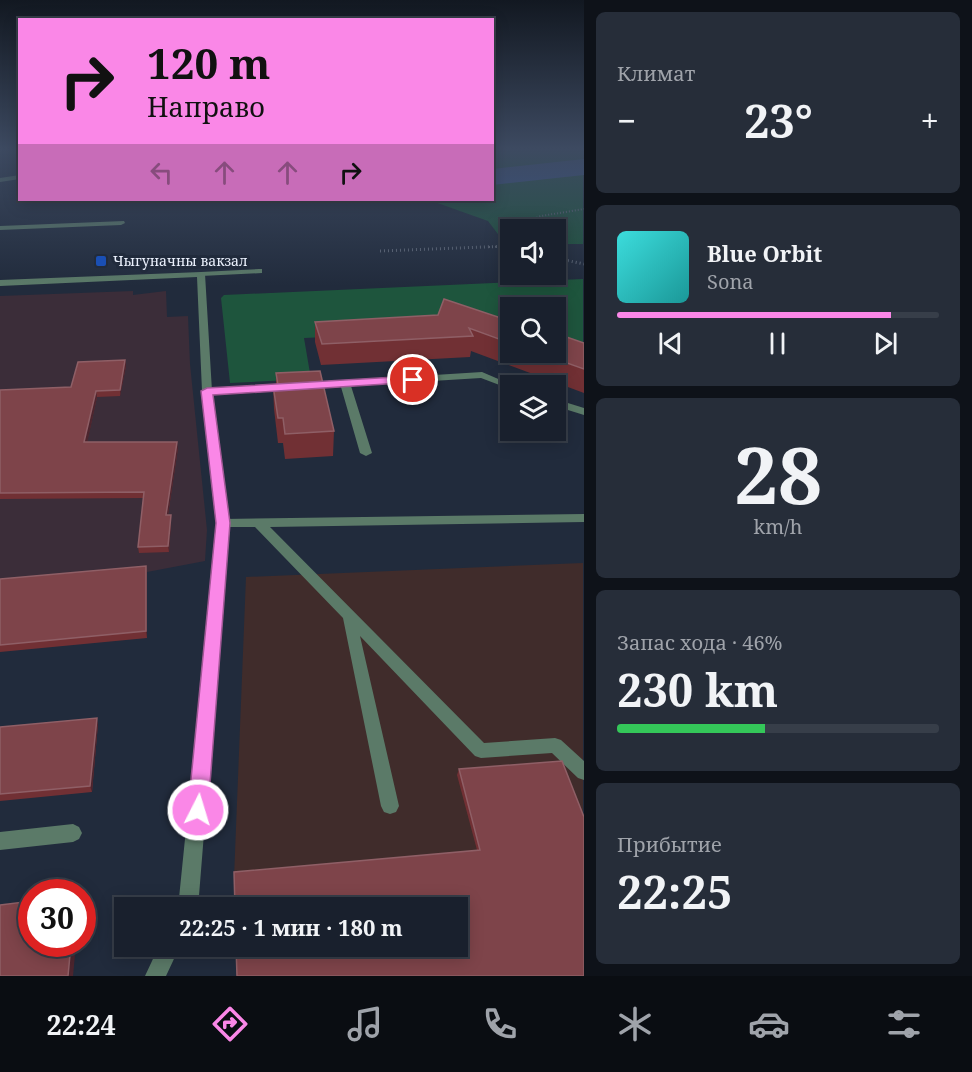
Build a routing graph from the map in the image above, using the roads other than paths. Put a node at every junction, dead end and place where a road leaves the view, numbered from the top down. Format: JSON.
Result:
{"nodes":[{"id":1,"x":121,"y":222,"type":"dead end"},
{"id":2,"x":0,"y":228,"type":"edge"},
{"id":3,"x":259,"y":271,"type":"dead end"},
{"id":4,"x":201,"y":274,"type":"junction"},
{"id":5,"x":0,"y":282,"type":"edge"},
{"id":6,"x":500,"y":382,"type":"edge"},
{"id":7,"x":345,"y":384,"type":"junction"},
{"id":8,"x":207,"y":391,"type":"junction"},
{"id":9,"x":566,"y":406,"type":"edge"},
{"id":10,"x":584,"y":412,"type":"edge"},
{"id":11,"x":366,"y":453,"type":"dead end"},
{"id":12,"x":584,"y":518,"type":"edge"},
{"id":13,"x":223,"y":523,"type":"junction"},
{"id":14,"x":259,"y":523,"type":"junction"},
{"id":15,"x":348,"y":618,"type":"junction"},
{"id":16,"x":584,"y":773,"type":"edge"},
{"id":17,"x":390,"y":806,"type":"dead end"},
{"id":18,"x":73,"y":833,"type":"dead end"},
{"id":19,"x":0,"y":841,"type":"edge"},
{"id":20,"x":189,"y":897,"type":"edge"},
{"id":21,"x":164,"y":957,"type":"edge"},
{"id":22,"x":155,"y":976,"type":"edge"}],
"edges":[{"from":1,"to":2,"type":"street"},
{"from":3,"to":4,"type":"street"},
{"from":4,"to":5,"type":"street"},
{"from":4,"to":8,"type":"street"},
{"from":6,"to":7,"type":"street"},
{"from":7,"to":8,"type":"street"},
{"from":7,"to":11,"type":"street"},
{"from":8,"to":13,"type":"street"},
{"from":9,"to":10,"type":"street"},
{"from":12,"to":14,"type":"street"},
{"from":13,"to":14,"type":"street"},
{"from":13,"to":20,"type":"street"},
{"from":14,"to":15,"type":"street"},
{"from":15,"to":16,"type":"street"},
{"from":15,"to":17,"type":"street"},
{"from":18,"to":19,"type":"street"},
{"from":21,"to":22,"type":"street"}]}
